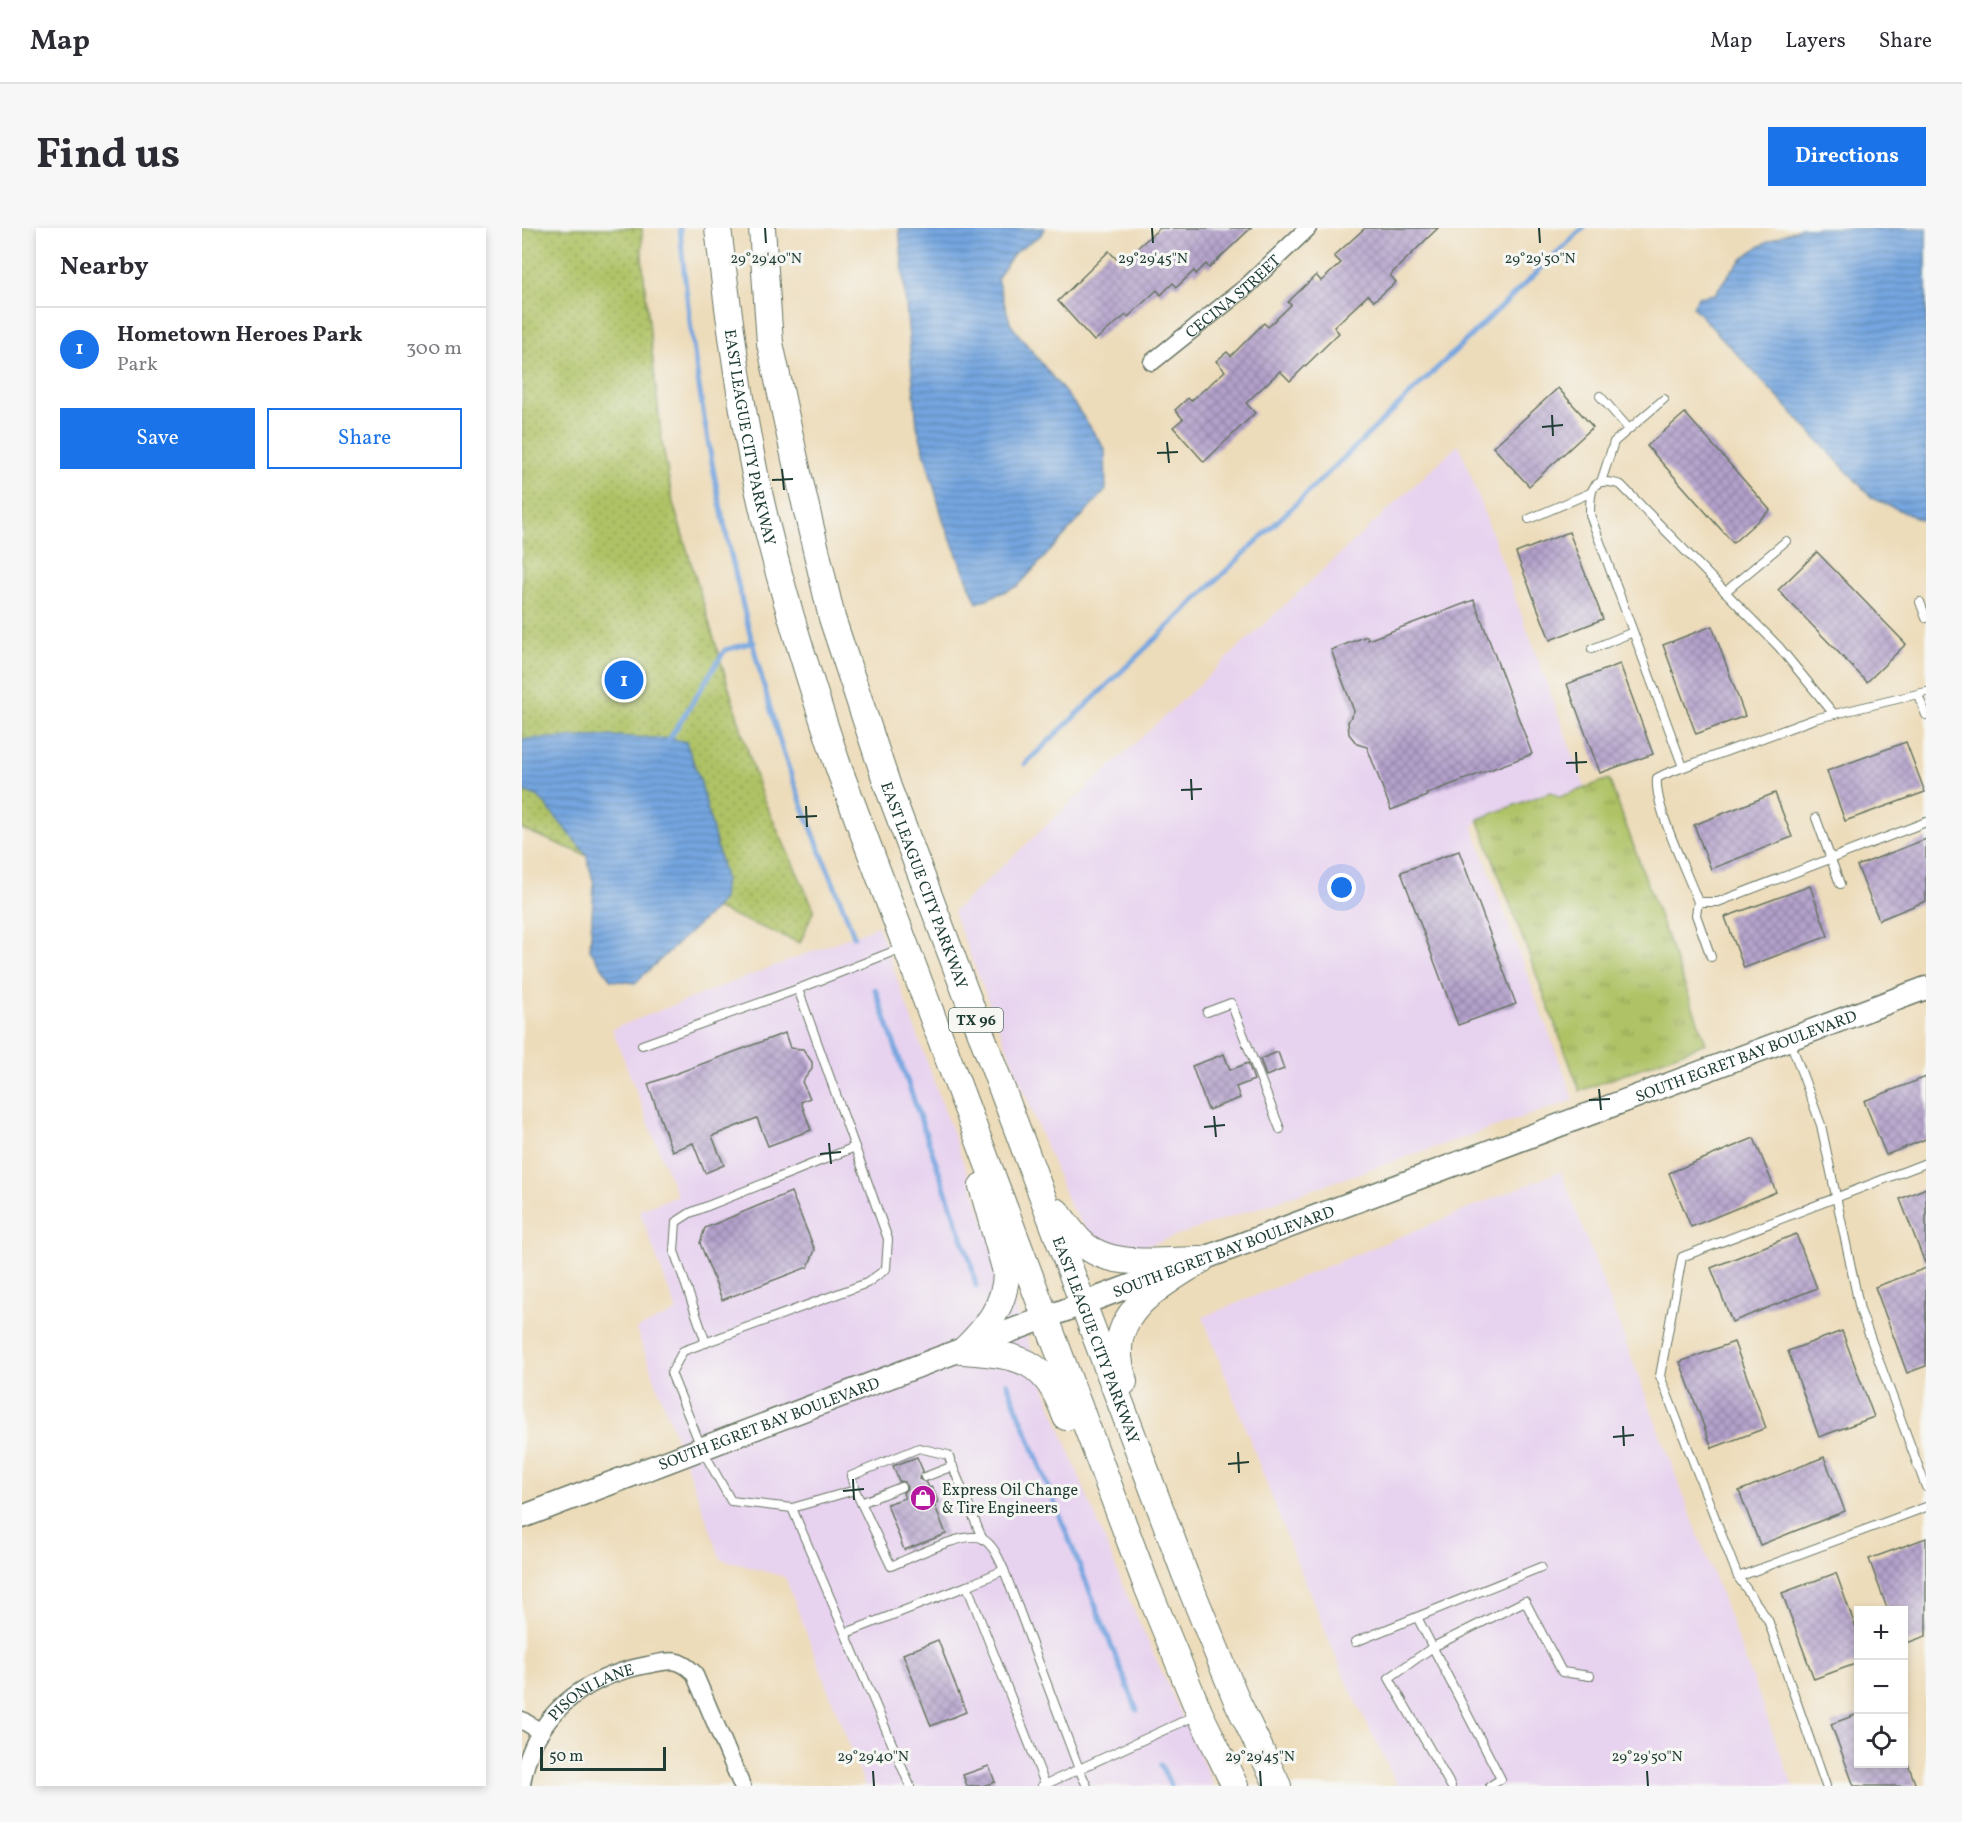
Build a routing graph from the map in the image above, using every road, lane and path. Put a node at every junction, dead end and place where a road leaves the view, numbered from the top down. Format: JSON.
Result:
{"nodes":[{"id":1,"x":718,"y":228,"type":"edge"},
{"id":2,"x":762,"y":228,"type":"edge"},
{"id":3,"x":1308,"y":228,"type":"edge"},
{"id":4,"x":1152,"y":362,"type":"dead end"},
{"id":5,"x":1600,"y":396,"type":"dead end"},
{"id":6,"x":1664,"y":399,"type":"dead end"},
{"id":7,"x":1629,"y":429,"type":"junction"},
{"id":8,"x":1601,"y":482,"type":"junction"},
{"id":9,"x":1590,"y":493,"type":"junction"},
{"id":10,"x":1529,"y":519,"type":"dead end"},
{"id":11,"x":1785,"y":541,"type":"dead end"},
{"id":12,"x":1725,"y":592,"type":"junction"},
{"id":13,"x":1920,"y":602,"type":"dead end"},
{"id":14,"x":1926,"y":618,"type":"edge"},
{"id":15,"x":1633,"y":632,"type":"junction"},
{"id":16,"x":1592,"y":649,"type":"dead end"},
{"id":17,"x":1922,"y":694,"type":"edge"},
{"id":18,"x":1834,"y":714,"type":"junction"},
{"id":19,"x":1926,"y":715,"type":"edge"},
{"id":20,"x":1683,"y":767,"type":"junction"},
{"id":21,"x":1816,"y":818,"type":"dead end"},
{"id":22,"x":1926,"y":822,"type":"edge"},
{"id":23,"x":1831,"y":859,"type":"junction"},
{"id":24,"x":1840,"y":884,"type":"dead end"},
{"id":25,"x":1698,"y":902,"type":"junction"},
{"id":26,"x":905,"y":946,"type":"junction"},
{"id":27,"x":1711,"y":957,"type":"dead end"},
{"id":28,"x":1926,"y":988,"type":"edge"},
{"id":29,"x":798,"y":989,"type":"junction"},
{"id":30,"x":1207,"y":1012,"type":"dead end"},
{"id":31,"x":1790,"y":1040,"type":"junction"},
{"id":32,"x":642,"y":1045,"type":"dead end"},
{"id":33,"x":971,"y":1121,"type":"junction"},
{"id":34,"x":1280,"y":1129,"type":"dead end"},
{"id":35,"x":855,"y":1147,"type":"junction"},
{"id":36,"x":1926,"y":1163,"type":"edge"},
{"id":37,"x":1041,"y":1192,"type":"junction"},
{"id":38,"x":1835,"y":1198,"type":"junction"},
{"id":39,"x":1200,"y":1260,"type":"junction"},
{"id":40,"x":1084,"y":1303,"type":"junction"},
{"id":41,"x":1047,"y":1317,"type":"junction"},
{"id":42,"x":706,"y":1342,"type":"junction"},
{"id":43,"x":963,"y":1351,"type":"junction"},
{"id":44,"x":1136,"y":1444,"type":"junction"},
{"id":45,"x":702,"y":1449,"type":"junction"},
{"id":46,"x":953,"y":1466,"type":"junction"},
{"id":47,"x":925,"y":1477,"type":"dead end"},
{"id":48,"x":901,"y":1487,"type":"dead end"},
{"id":49,"x":1926,"y":1487,"type":"edge"},
{"id":50,"x":855,"y":1490,"type":"junction"},
{"id":51,"x":861,"y":1503,"type":"junction"},
{"id":52,"x":792,"y":1508,"type":"junction"},
{"id":53,"x":1926,"y":1508,"type":"edge"},
{"id":54,"x":522,"y":1517,"type":"edge"},
{"id":55,"x":982,"y":1538,"type":"junction"},
{"id":56,"x":1541,"y":1567,"type":"dead end"},
{"id":57,"x":1004,"y":1570,"type":"junction"},
{"id":58,"x":1738,"y":1577,"type":"junction"},
{"id":59,"x":1146,"y":1584,"type":"junction"},
{"id":60,"x":967,"y":1586,"type":"junction"},
{"id":61,"x":1417,"y":1617,"type":"junction"},
{"id":62,"x":846,"y":1633,"type":"junction"},
{"id":63,"x":1355,"y":1642,"type":"dead end"},
{"id":64,"x":1433,"y":1647,"type":"junction"},
{"id":65,"x":1590,"y":1676,"type":"dead end"},
{"id":66,"x":1200,"y":1714,"type":"junction"},
{"id":67,"x":522,"y":1720,"type":"edge"},
{"id":68,"x":541,"y":1732,"type":"junction"},
{"id":69,"x":1078,"y":1769,"type":"junction"},
{"id":70,"x":522,"y":1784,"type":"edge"},
{"id":71,"x":1043,"y":1785,"type":"edge"},
{"id":72,"x":742,"y":1786,"type":"edge"},
{"id":73,"x":910,"y":1786,"type":"edge"},
{"id":74,"x":1088,"y":1786,"type":"edge"},
{"id":75,"x":1235,"y":1786,"type":"edge"},
{"id":76,"x":1278,"y":1786,"type":"edge"},
{"id":77,"x":1451,"y":1786,"type":"edge"},
{"id":78,"x":1490,"y":1786,"type":"edge"},
{"id":79,"x":1826,"y":1786,"type":"edge"}],
"edges":[{"from":1,"to":26,"type":"main road","name":"EAST LEAGUE CITY PARKWAY","number":"TX 96"},
{"from":2,"to":37,"type":"main road","name":"EAST LEAGUE CITY PARKWAY","number":"TX 96"},
{"from":3,"to":4,"type":"street","name":"CECINA STREET"},
{"from":5,"to":7,"type":"lane"},
{"from":6,"to":7,"type":"lane"},
{"from":7,"to":8,"type":"lane"},
{"from":8,"to":9,"type":"lane"},
{"from":8,"to":12,"type":"lane"},
{"from":9,"to":10,"type":"lane"},
{"from":9,"to":15,"type":"lane"},
{"from":11,"to":12,"type":"lane"},
{"from":12,"to":18,"type":"lane"},
{"from":13,"to":14,"type":"lane"},
{"from":15,"to":16,"type":"lane"},
{"from":15,"to":20,"type":"lane"},
{"from":17,"to":18,"type":"lane"},
{"from":17,"to":19,"type":"lane"},
{"from":18,"to":20,"type":"lane"},
{"from":20,"to":25,"type":"lane"},
{"from":21,"to":23,"type":"lane"},
{"from":22,"to":23,"type":"lane"},
{"from":23,"to":24,"type":"lane"},
{"from":23,"to":25,"type":"lane"},
{"from":25,"to":27,"type":"lane"},
{"from":26,"to":29,"type":"lane"},
{"from":26,"to":33,"type":"main road","name":"EAST LEAGUE CITY PARKWAY","number":"TX 96"},
{"from":28,"to":31,"type":"main road","name":"SOUTH EGRET BAY BOULEVARD"},
{"from":29,"to":32,"type":"lane"},
{"from":29,"to":35,"type":"lane"},
{"from":30,"to":34,"type":"lane"},
{"from":31,"to":38,"type":"lane"},
{"from":31,"to":39,"type":"main road","name":"SOUTH EGRET BAY BOULEVARD"},
{"from":33,"to":41,"type":"main road","name":"EAST LEAGUE CITY PARKWAY","number":"TX 96"},
{"from":33,"to":43,"type":"main road"},
{"from":35,"to":42,"type":"lane"},
{"from":35,"to":42,"type":"lane"},
{"from":36,"to":38,"type":"lane"},
{"from":37,"to":39,"type":"main road"},
{"from":37,"to":40,"type":"main road","name":"EAST LEAGUE CITY PARKWAY","number":"TX 96"},
{"from":38,"to":49,"type":"lane"},
{"from":38,"to":58,"type":"lane"},
{"from":39,"to":40,"type":"main road","name":"SOUTH EGRET BAY BOULEVARD"},
{"from":39,"to":44,"type":"main road"},
{"from":40,"to":41,"type":"main road","name":"SOUTH EGRET BAY BOULEVARD"},
{"from":40,"to":44,"type":"main road","name":"EAST LEAGUE CITY PARKWAY","number":"TX 96"},
{"from":41,"to":43,"type":"main road","name":"SOUTH EGRET BAY BOULEVARD"},
{"from":41,"to":59,"type":"main road","name":"EAST LEAGUE CITY PARKWAY","number":"TX 96"},
{"from":42,"to":45,"type":"lane"},
{"from":43,"to":45,"type":"main road","name":"SOUTH EGRET BAY BOULEVARD"},
{"from":43,"to":59,"type":"main road"},
{"from":44,"to":76,"type":"main road","name":"EAST LEAGUE CITY PARKWAY","number":"TX 96"},
{"from":45,"to":52,"type":"lane"},
{"from":45,"to":54,"type":"main road","name":"SOUTH EGRET BAY BOULEVARD"},
{"from":46,"to":47,"type":"lane"},
{"from":46,"to":50,"type":"lane"},
{"from":46,"to":55,"type":"lane"},
{"from":48,"to":51,"type":"lane"},
{"from":50,"to":51,"type":"lane"},
{"from":50,"to":52,"type":"lane"},
{"from":51,"to":55,"type":"lane"},
{"from":52,"to":62,"type":"lane"},
{"from":53,"to":58,"type":"lane"},
{"from":55,"to":57,"type":"lane"},
{"from":56,"to":61,"type":"lane"},
{"from":57,"to":60,"type":"lane"},
{"from":57,"to":69,"type":"lane"},
{"from":58,"to":79,"type":"lane"},
{"from":59,"to":66,"type":"main road","name":"EAST LEAGUE CITY PARKWAY","number":"TX 96"},
{"from":60,"to":62,"type":"lane"},
{"from":60,"to":71,"type":"lane"},
{"from":61,"to":63,"type":"lane"},
{"from":61,"to":64,"type":"lane"},
{"from":62,"to":73,"type":"lane"},
{"from":64,"to":65,"type":"lane"},
{"from":64,"to":77,"type":"lane"},
{"from":64,"to":78,"type":"lane"},
{"from":66,"to":69,"type":"lane"},
{"from":66,"to":75,"type":"main road","name":"EAST LEAGUE CITY PARKWAY","number":"TX 96"},
{"from":67,"to":68,"type":"street"},
{"from":68,"to":70,"type":"street","name":"PISONI LANE"},
{"from":68,"to":72,"type":"street","name":"PISONI LANE"},
{"from":69,"to":71,"type":"lane"},
{"from":69,"to":74,"type":"lane"}]}
